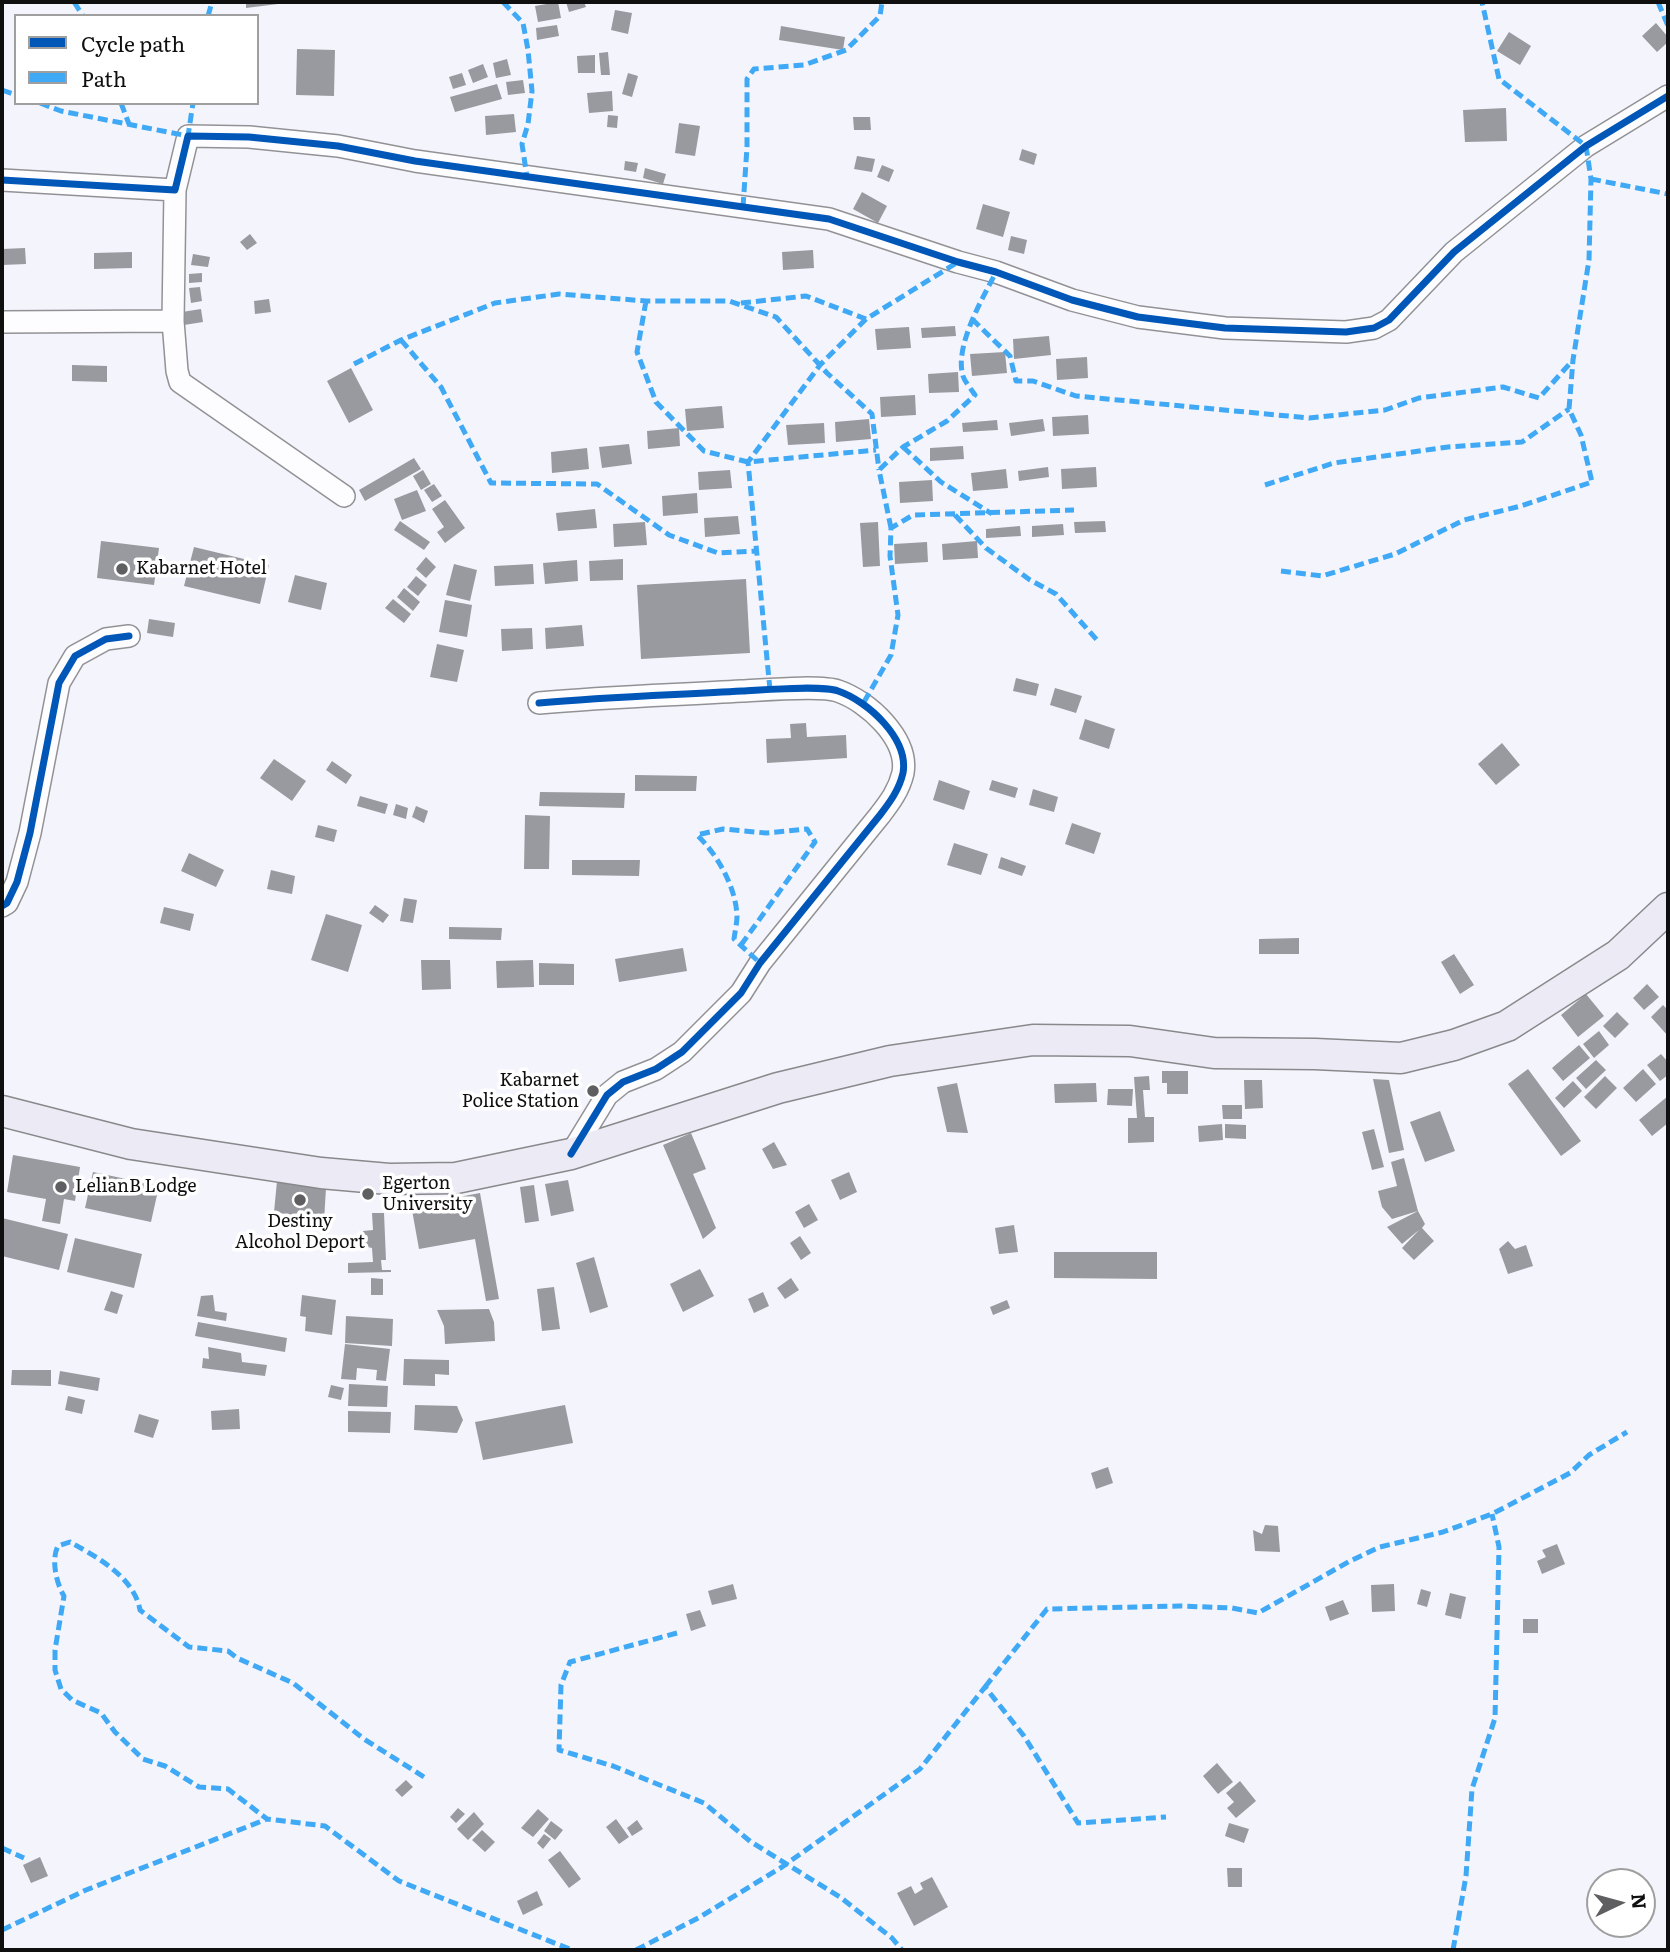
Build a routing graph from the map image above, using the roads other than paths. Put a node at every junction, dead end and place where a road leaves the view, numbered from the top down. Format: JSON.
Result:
{"nodes":[{"id":1,"x":1668,"y":96,"type":"edge"},
{"id":2,"x":2,"y":180,"type":"edge"},
{"id":3,"x":175,"y":190,"type":"junction"},
{"id":4,"x":173,"y":321,"type":"junction"},
{"id":5,"x":2,"y":322,"type":"edge"},
{"id":6,"x":344,"y":496,"type":"dead end"},
{"id":7,"x":129,"y":636,"type":"dead end"},
{"id":8,"x":539,"y":703,"type":"dead end"},
{"id":9,"x":2,"y":906,"type":"edge"},
{"id":10,"x":1668,"y":908,"type":"edge"},
{"id":11,"x":2,"y":1111,"type":"edge"},
{"id":12,"x":571,"y":1154,"type":"junction"}],
"edges":[{"from":1,"to":3,"type":"street"},
{"from":2,"to":3,"type":"street"},
{"from":3,"to":4,"type":"street"},
{"from":4,"to":5,"type":"street"},
{"from":4,"to":6,"type":"street"},
{"from":7,"to":9,"type":"street"},
{"from":8,"to":12,"type":"street"},
{"from":10,"to":12,"type":"main road"},
{"from":11,"to":12,"type":"main road"}]}
